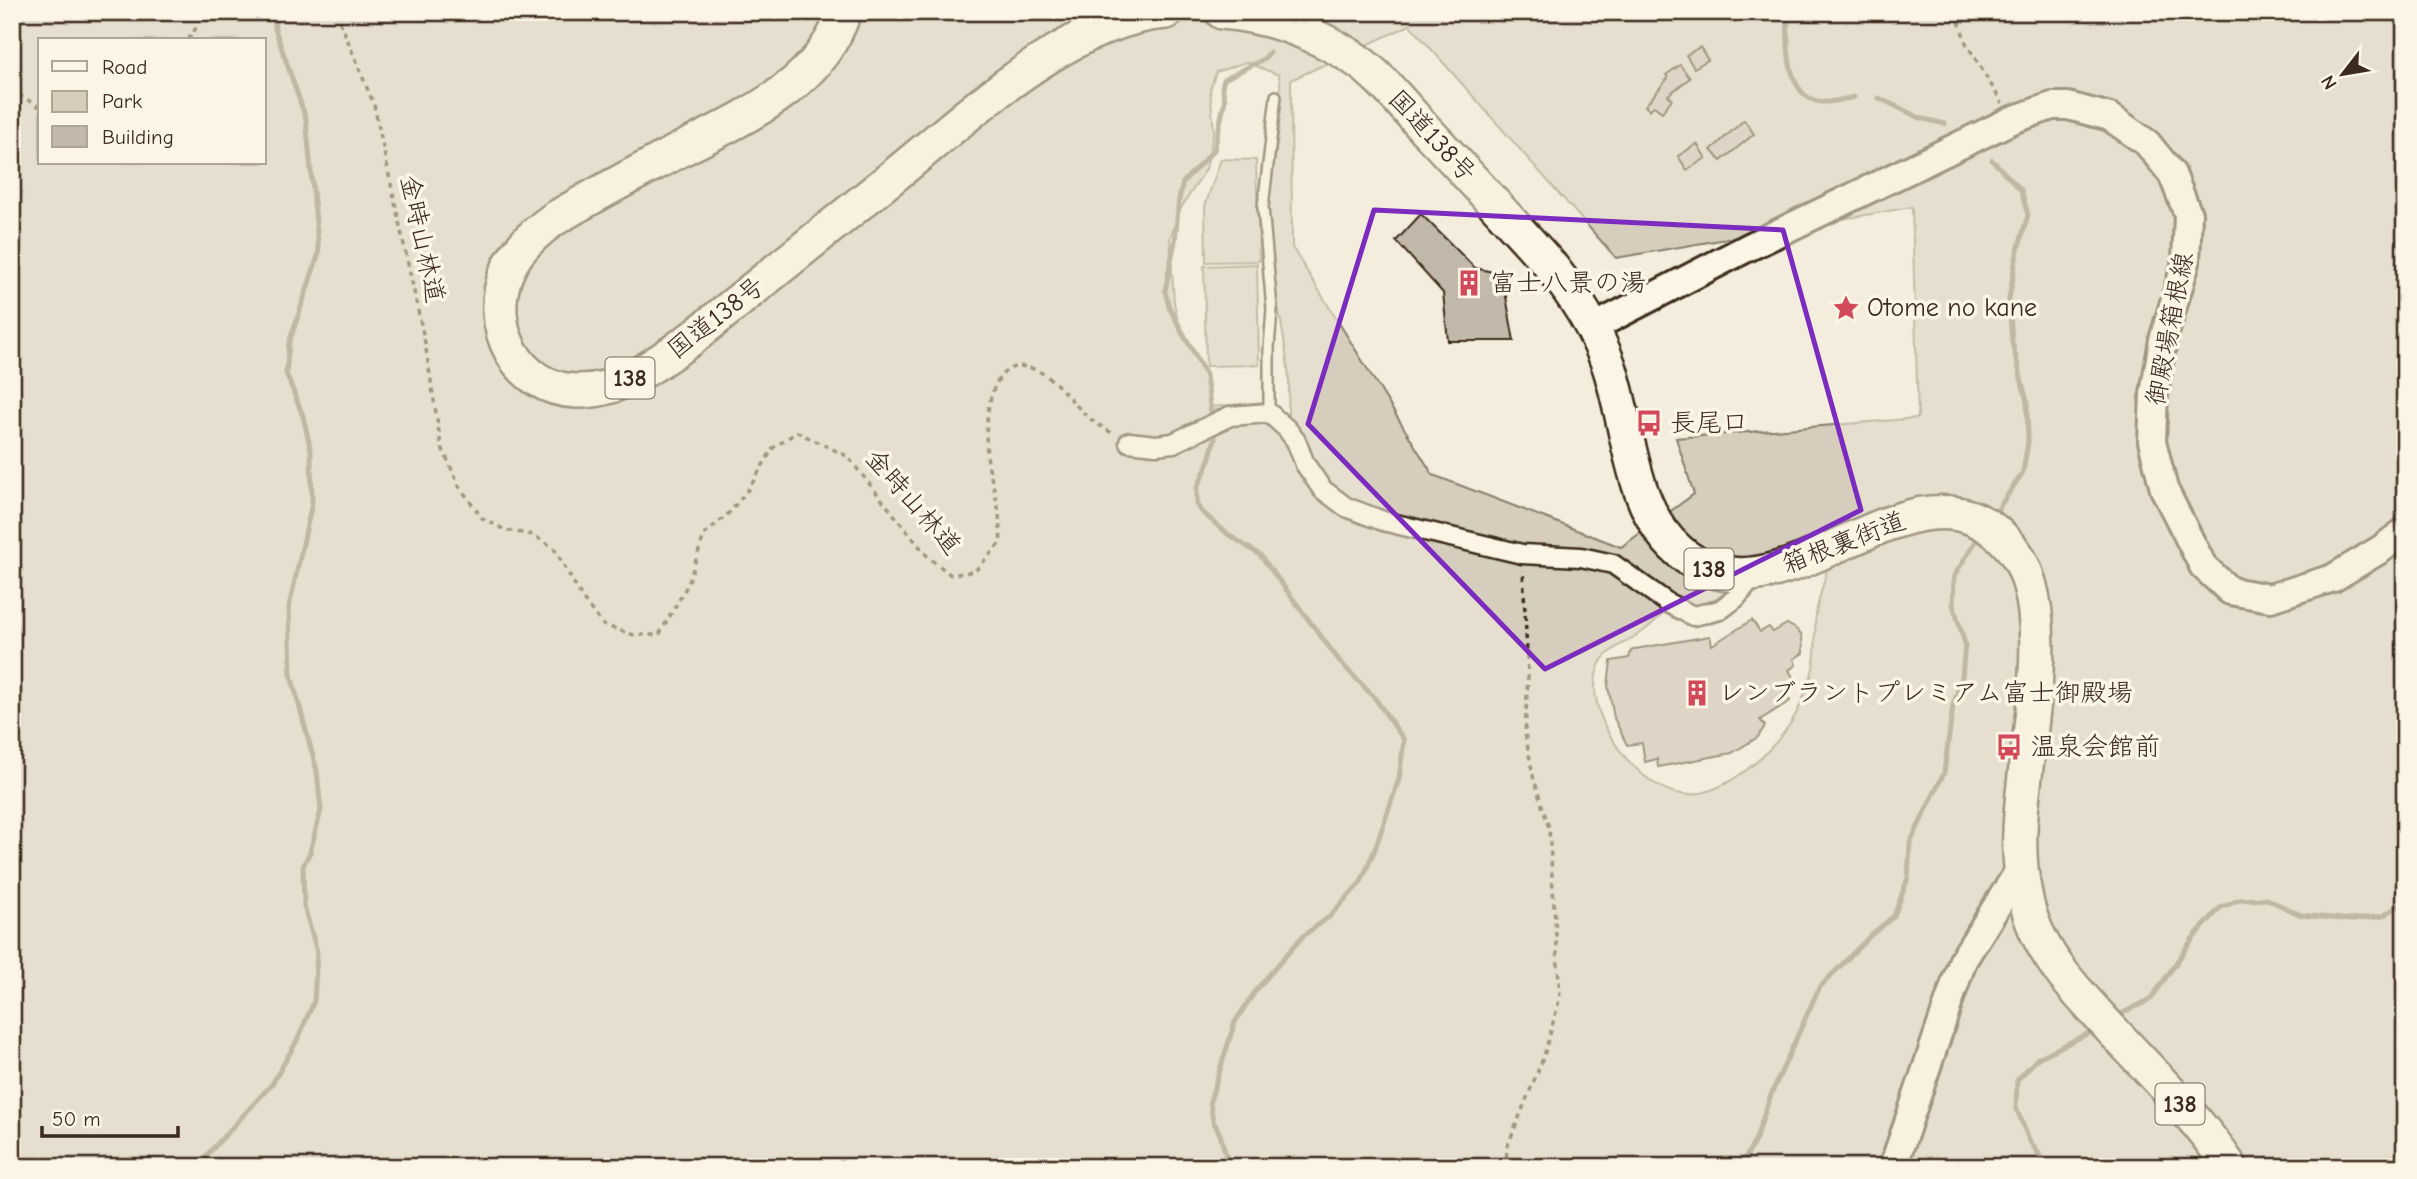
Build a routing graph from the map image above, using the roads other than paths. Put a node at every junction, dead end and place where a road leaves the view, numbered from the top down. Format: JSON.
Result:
{"nodes":[{"id":1,"x":844,"y":12,"type":"edge"},
{"id":2,"x":1166,"y":12,"type":"edge"},
{"id":3,"x":1222,"y":12,"type":"edge"},
{"id":4,"x":1276,"y":96,"type":"dead end"},
{"id":5,"x":1594,"y":327,"type":"junction"},
{"id":6,"x":1269,"y":413,"type":"junction"},
{"id":7,"x":1129,"y":442,"type":"road end"},
{"id":8,"x":2405,"y":531,"type":"edge"},
{"id":9,"x":1755,"y":574,"type":"junction"},
{"id":10,"x":2020,"y":869,"type":"junction"},
{"id":11,"x":1894,"y":1167,"type":"edge"},
{"id":12,"x":2230,"y":1167,"type":"edge"}],
"edges":[{"from":1,"to":2,"type":"highway","name":"国道138号","number":"138"},
{"from":3,"to":5,"type":"highway","name":"国道138号","number":"138"},
{"from":4,"to":6,"type":"lane"},
{"from":5,"to":8,"type":"main road","name":"御殿場箱根線"},
{"from":5,"to":9,"type":"highway","name":"箱根裏街道","number":"138"},
{"from":6,"to":7,"type":"street"},
{"from":6,"to":9,"type":"street"},
{"from":9,"to":10,"type":"highway","name":"箱根裏街道","number":"138"},
{"from":10,"to":11,"type":"main road"},
{"from":10,"to":12,"type":"highway","name":"箱根裏街道","number":"138"}]}
